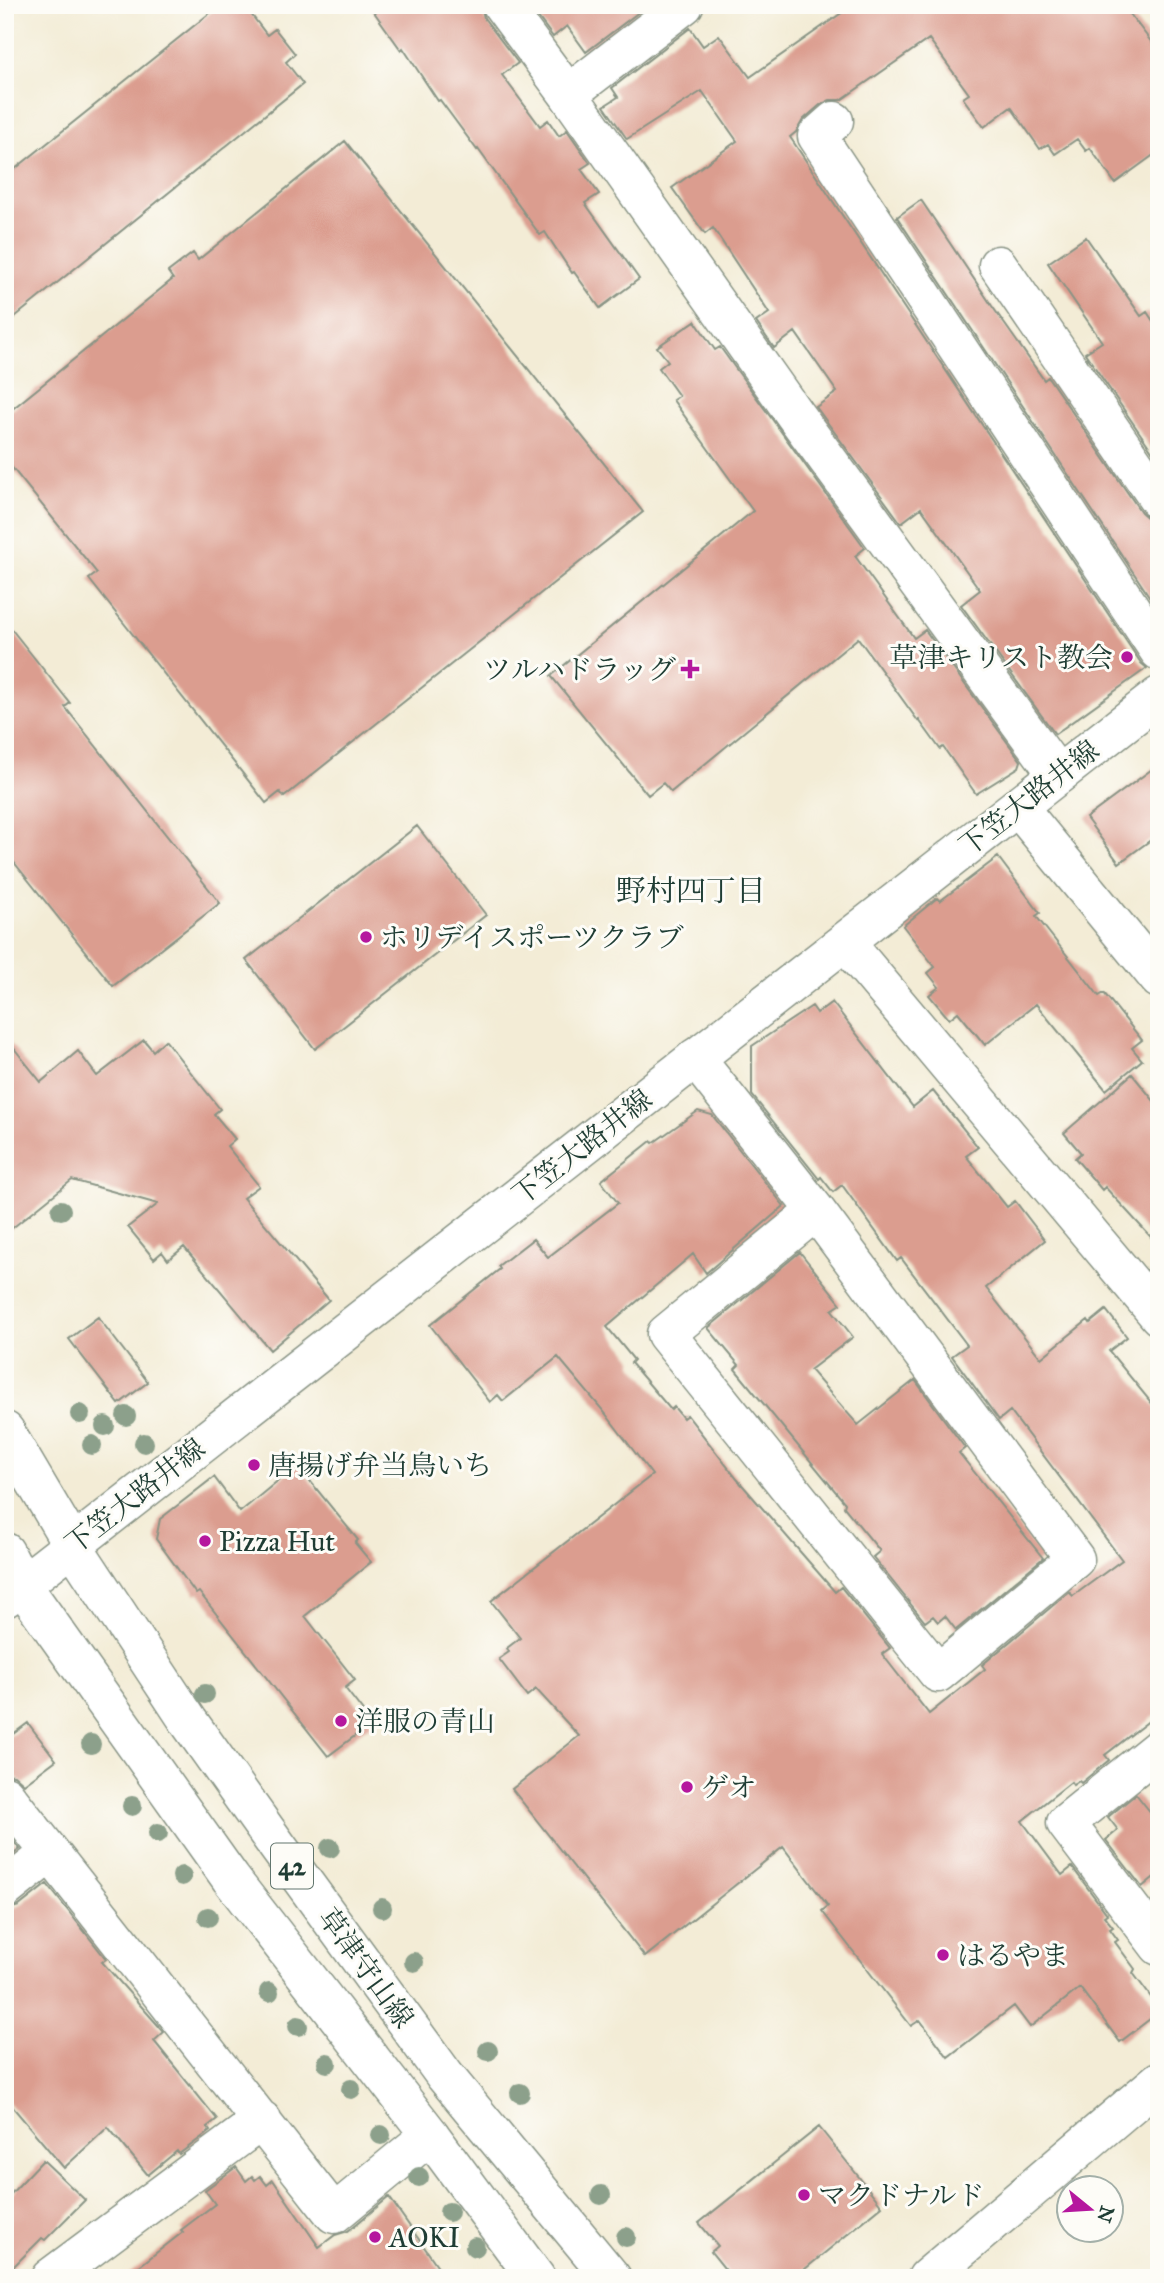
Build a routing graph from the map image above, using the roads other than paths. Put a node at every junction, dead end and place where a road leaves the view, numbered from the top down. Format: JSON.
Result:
{"nodes":[{"id":1,"x":502,"y":5,"type":"edge"},
{"id":2,"x":684,"y":5,"type":"edge"},
{"id":3,"x":568,"y":94,"type":"junction"},
{"id":4,"x":834,"y":121,"type":"dead end"},
{"id":5,"x":998,"y":265,"type":"dead end"},
{"id":6,"x":1159,"y":499,"type":"edge"},
{"id":7,"x":1159,"y":651,"type":"edge"},
{"id":8,"x":1159,"y":696,"type":"edge"},
{"id":9,"x":1058,"y":775,"type":"junction"},
{"id":10,"x":1018,"y":807,"type":"junction"},
{"id":11,"x":845,"y":942,"type":"junction"},
{"id":12,"x":1159,"y":979,"type":"edge"},
{"id":13,"x":695,"y":1058,"type":"junction"},
{"id":14,"x":816,"y":1211,"type":"junction"},
{"id":15,"x":1159,"y":1317,"type":"edge"},
{"id":16,"x":5,"y":1431,"type":"edge"},
{"id":17,"x":73,"y":1546,"type":"junction"},
{"id":18,"x":11,"y":1578,"type":"edge"},
{"id":19,"x":1159,"y":1748,"type":"edge"},
{"id":20,"x":5,"y":1796,"type":"edge"},
{"id":21,"x":50,"y":1853,"type":"junction"},
{"id":22,"x":5,"y":1889,"type":"edge"},
{"id":23,"x":1159,"y":1946,"type":"edge"},
{"id":24,"x":1159,"y":2081,"type":"edge"},
{"id":25,"x":262,"y":2120,"type":"junction"},
{"id":26,"x":430,"y":2135,"type":"junction"},
{"id":27,"x":50,"y":2278,"type":"edge"},
{"id":28,"x":536,"y":2278,"type":"edge"},
{"id":29,"x":612,"y":2278,"type":"edge"},
{"id":30,"x":927,"y":2278,"type":"edge"}],
"edges":[{"from":1,"to":3,"type":"street"},
{"from":2,"to":3,"type":"street"},
{"from":3,"to":9,"type":"street"},
{"from":4,"to":7,"type":"street"},
{"from":5,"to":6,"type":"street"},
{"from":8,"to":9,"type":"street","name":"下笠大路井線"},
{"from":9,"to":10,"type":"street","name":"下笠大路井線"},
{"from":10,"to":11,"type":"street","name":"下笠大路井線"},
{"from":10,"to":12,"type":"street"},
{"from":11,"to":13,"type":"street","name":"下笠大路井線"},
{"from":11,"to":15,"type":"street"},
{"from":13,"to":14,"type":"street"},
{"from":13,"to":17,"type":"street","name":"下笠大路井線"},
{"from":14,"to":14,"type":"street"},
{"from":16,"to":17,"type":"street","name":"草津守山線","number":"42"},
{"from":17,"to":18,"type":"street","name":"下笠大路井線"},
{"from":17,"to":29,"type":"street","name":"草津守山線","number":"42"},
{"from":18,"to":26,"type":"street","name":"草津守山線","number":"42"},
{"from":19,"to":23,"type":"street"},
{"from":20,"to":21,"type":"street"},
{"from":21,"to":22,"type":"street"},
{"from":21,"to":25,"type":"street"},
{"from":24,"to":30,"type":"street"},
{"from":25,"to":26,"type":"street"},
{"from":25,"to":27,"type":"street"},
{"from":26,"to":28,"type":"street","name":"草津守山線","number":"42"}]}
